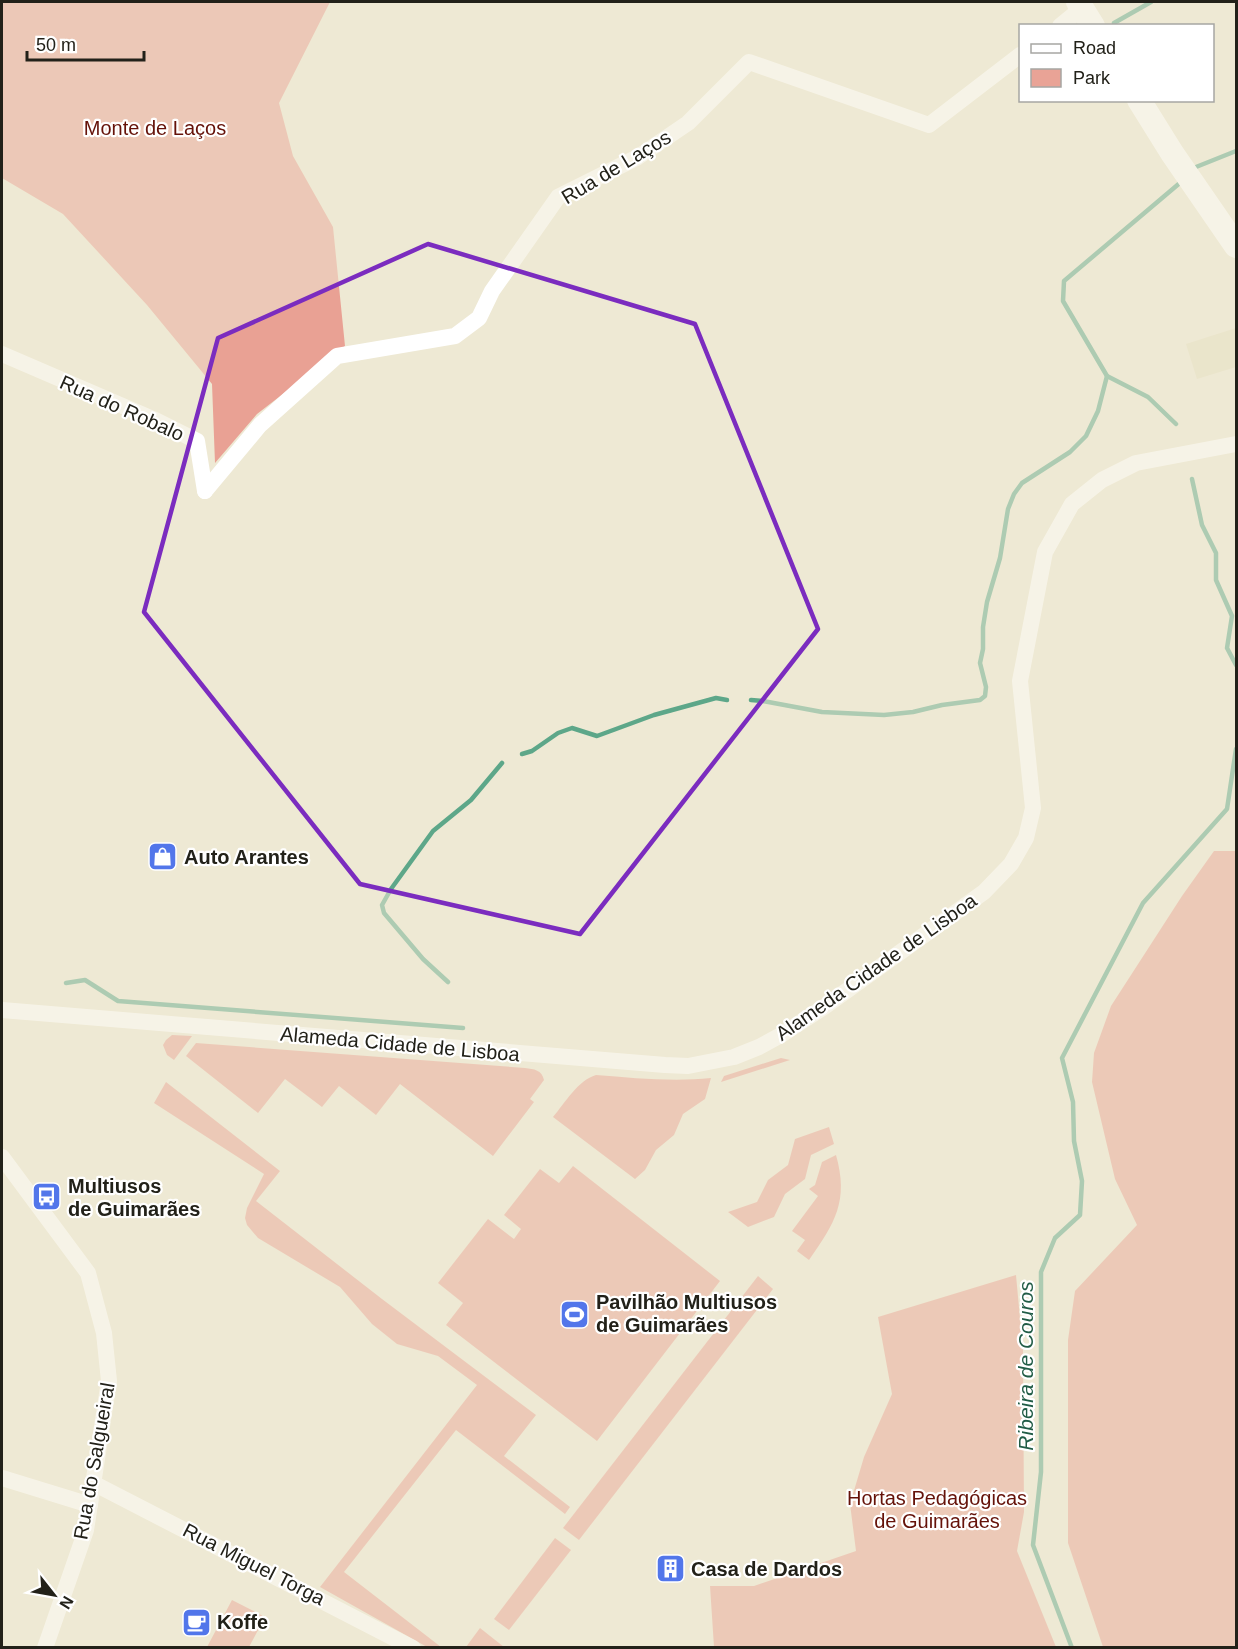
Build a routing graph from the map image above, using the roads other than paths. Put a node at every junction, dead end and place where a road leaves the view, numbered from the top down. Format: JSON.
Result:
{"nodes":[{"id":1,"x":1084,"y":12,"type":"edge"},
{"id":2,"x":1063,"y":24,"type":"edge"},
{"id":3,"x":1019,"y":56,"type":"edge"},
{"id":4,"x":1140,"y":102,"type":"edge"},
{"id":5,"x":1236,"y":246,"type":"edge"},
{"id":6,"x":2,"y":354,"type":"edge"},
{"id":7,"x":1236,"y":444,"type":"edge"},
{"id":8,"x":205,"y":491,"type":"joint"},
{"id":9,"x":2,"y":1010,"type":"edge"},
{"id":10,"x":2,"y":1157,"type":"edge"},
{"id":11,"x":2,"y":1478,"type":"edge"},
{"id":12,"x":93,"y":1483,"type":"junction"},
{"id":13,"x":90,"y":1505,"type":"junction"},
{"id":14,"x":45,"y":1647,"type":"edge"},
{"id":15,"x":413,"y":1647,"type":"edge"}],
"edges":[{"from":1,"to":2,"type":"street"},
{"from":3,"to":8,"type":"street","name":"Rua de Laços"},
{"from":4,"to":5,"type":"street"},
{"from":6,"to":8,"type":"street","name":"Rua do Robalo"},
{"from":7,"to":9,"type":"street","name":"Alameda Cidade de Lisboa"},
{"from":10,"to":12,"type":"street","name":"Rua do Salgueiral"},
{"from":11,"to":13,"type":"street"},
{"from":12,"to":13,"type":"street","name":"Rua do Salgueiral"},
{"from":12,"to":15,"type":"street","name":"Rua Miguel Torga"},
{"from":13,"to":14,"type":"street","name":"Rua do Salgueiral"}]}
